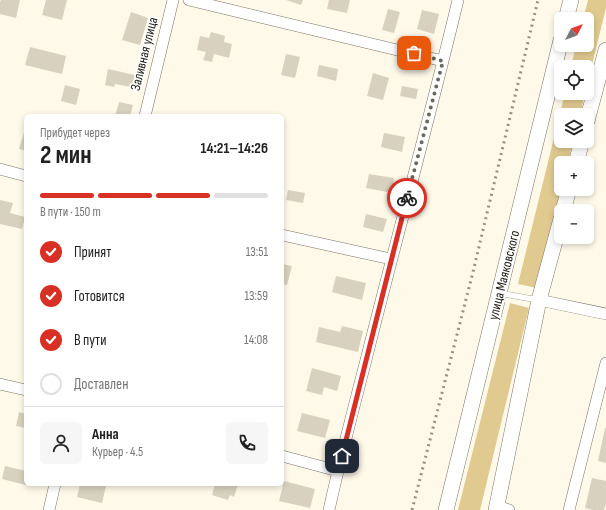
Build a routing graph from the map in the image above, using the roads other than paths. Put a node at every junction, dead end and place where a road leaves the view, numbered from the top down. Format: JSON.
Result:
{"nodes":[{"id":1,"x":173,"y":0,"type":"edge"},
{"id":2,"x":189,"y":0,"type":"edge"},
{"id":3,"x":458,"y":0,"type":"edge"},
{"id":4,"x":571,"y":0,"type":"edge"},
{"id":5,"x":568,"y":12,"type":"edge"},
{"id":6,"x":606,"y":50,"type":"edge"},
{"id":7,"x":558,"y":52,"type":"edge"},
{"id":8,"x":443,"y":61,"type":"junction"},
{"id":9,"x":590,"y":108,"type":"edge"},
{"id":10,"x":145,"y":114,"type":"edge"},
{"id":11,"x":0,"y":169,"type":"edge"},
{"id":12,"x":24,"y":175,"type":"edge"},
{"id":13,"x":284,"y":235,"type":"edge"},
{"id":14,"x":554,"y":244,"type":"edge"},
{"id":15,"x":391,"y":259,"type":"junction"},
{"id":16,"x":499,"y":293,"type":"junction"},
{"id":17,"x":539,"y":300,"type":"junction"},
{"id":18,"x":606,"y":314,"type":"edge"},
{"id":19,"x":606,"y":363,"type":"edge"},
{"id":20,"x":0,"y":384,"type":"edge"},
{"id":21,"x":24,"y":390,"type":"edge"},
{"id":22,"x":284,"y":457,"type":"edge"},
{"id":23,"x":338,"y":471,"type":"junction"},
{"id":24,"x":55,"y":486,"type":"edge"},
{"id":25,"x":501,"y":509,"type":"edge"},
{"id":26,"x":49,"y":510,"type":"edge"},
{"id":27,"x":329,"y":510,"type":"edge"},
{"id":28,"x":446,"y":510,"type":"edge"},
{"id":29,"x":569,"y":510,"type":"edge"}],
"edges":[{"from":1,"to":10,"type":"street","name":"Заливная улица"},
{"from":2,"to":8,"type":"street"},
{"from":3,"to":8,"type":"street"},
{"from":4,"to":5,"type":"main road"},
{"from":6,"to":9,"type":"main road"},
{"from":7,"to":16,"type":"main road","name":"улица Маяковского"},
{"from":8,"to":15,"type":"street"},
{"from":11,"to":12,"type":"street"},
{"from":13,"to":15,"type":"street"},
{"from":14,"to":17,"type":"main road"},
{"from":15,"to":23,"type":"street"},
{"from":16,"to":17,"type":"lane"},
{"from":16,"to":28,"type":"main road","name":"улица Маяковского"},
{"from":17,"to":18,"type":"street"},
{"from":17,"to":25,"type":"main road"},
{"from":19,"to":29,"type":"street"},
{"from":20,"to":21,"type":"street"},
{"from":22,"to":23,"type":"street"},
{"from":23,"to":27,"type":"street"},
{"from":24,"to":26,"type":"street"}]}
